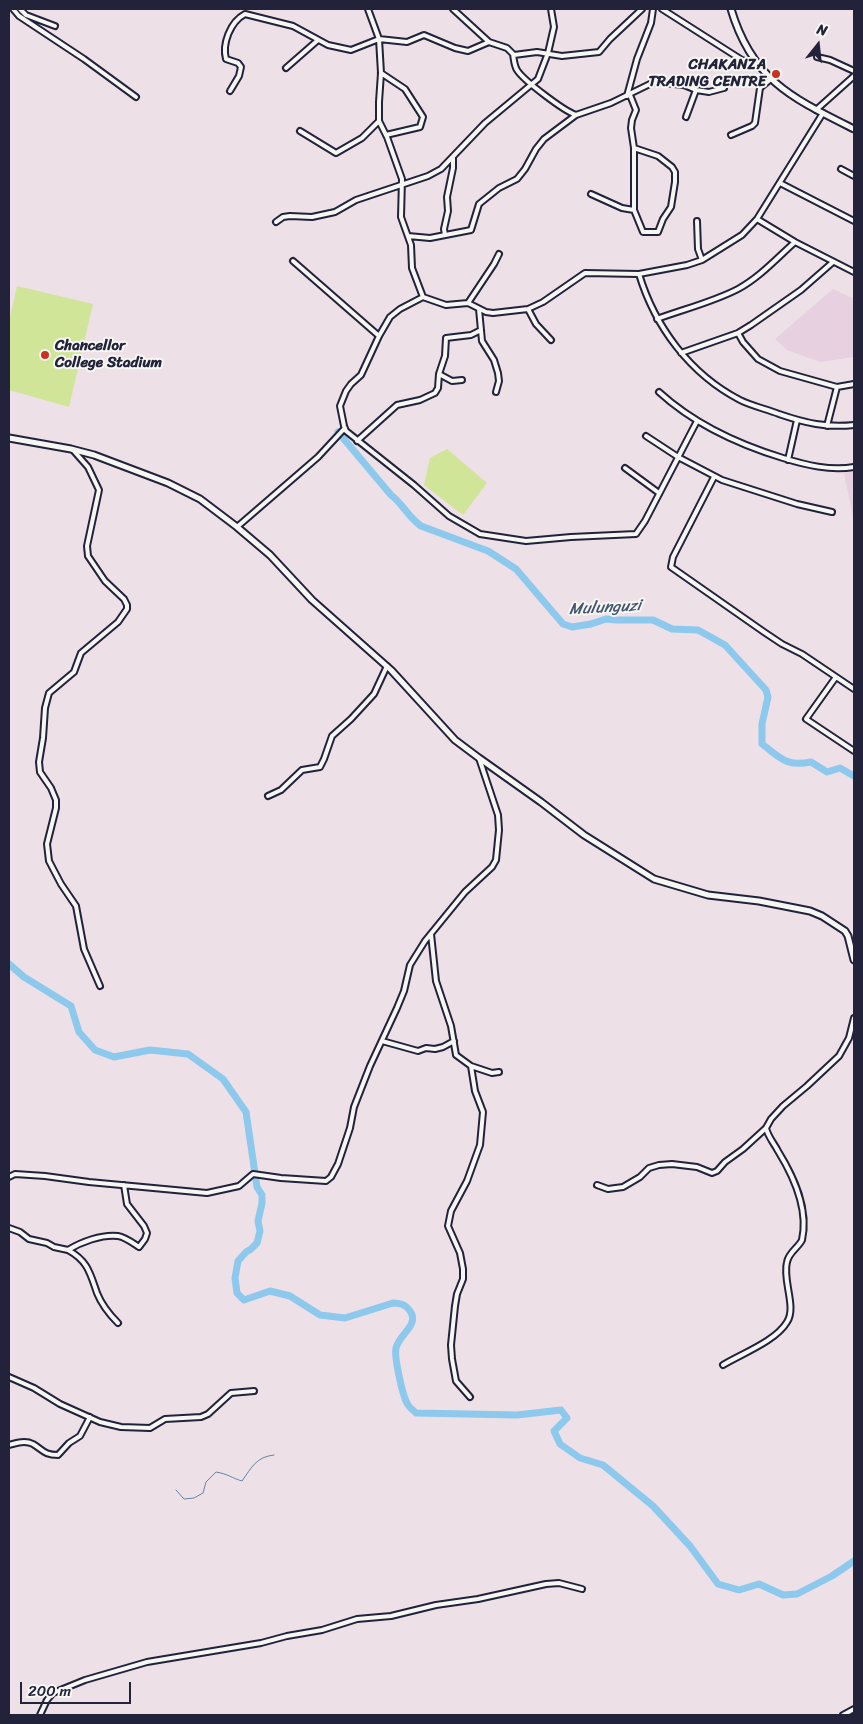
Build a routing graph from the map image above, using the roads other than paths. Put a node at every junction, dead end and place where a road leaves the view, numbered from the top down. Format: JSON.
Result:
{"nodes":[{"id":1,"x":13,"y":9,"type":"edge"},
{"id":2,"x":20,"y":9,"type":"edge"},
{"id":3,"x":368,"y":9,"type":"edge"},
{"id":4,"x":453,"y":9,"type":"edge"},
{"id":5,"x":550,"y":9,"type":"edge"},
{"id":6,"x":642,"y":9,"type":"edge"},
{"id":7,"x":653,"y":9,"type":"edge"},
{"id":8,"x":662,"y":9,"type":"edge"},
{"id":9,"x":731,"y":9,"type":"edge"},
{"id":10,"x":54,"y":26,"type":"dead end"},
{"id":11,"x":379,"y":39,"type":"junction"},
{"id":12,"x":318,"y":40,"type":"junction"},
{"id":13,"x":489,"y":42,"type":"junction"},
{"id":14,"x":548,"y":53,"type":"junction"},
{"id":15,"x":513,"y":54,"type":"junction"},
{"id":16,"x":817,"y":57,"type":"dead end"},
{"id":17,"x":759,"y":66,"type":"junction"},
{"id":18,"x":286,"y":68,"type":"dead end"},
{"id":19,"x":854,"y":71,"type":"edge"},
{"id":20,"x":381,"y":73,"type":"junction"},
{"id":21,"x":854,"y":76,"type":"edge"},
{"id":22,"x":771,"y":80,"type":"junction"},
{"id":23,"x":533,"y":84,"type":"junction"},
{"id":24,"x":724,"y":88,"type":"dead end"},
{"id":25,"x":696,"y":90,"type":"junction"},
{"id":26,"x":230,"y":91,"type":"dead end"},
{"id":27,"x":628,"y":95,"type":"junction"},
{"id":28,"x":136,"y":97,"type":"dead end"},
{"id":29,"x":816,"y":110,"type":"junction"},
{"id":30,"x":823,"y":113,"type":"junction"},
{"id":31,"x":576,"y":115,"type":"junction"},
{"id":32,"x":686,"y":117,"type":"dead end"},
{"id":33,"x":379,"y":121,"type":"junction"},
{"id":34,"x":854,"y":129,"type":"edge"},
{"id":35,"x":300,"y":131,"type":"dead end"},
{"id":36,"x":386,"y":134,"type":"junction"},
{"id":37,"x":731,"y":136,"type":"dead end"},
{"id":38,"x":634,"y":148,"type":"junction"},
{"id":39,"x":453,"y":157,"type":"junction"},
{"id":40,"x":841,"y":169,"type":"dead end"},
{"id":41,"x":854,"y":176,"type":"edge"},
{"id":42,"x":780,"y":183,"type":"junction"},
{"id":43,"x":402,"y":184,"type":"junction"},
{"id":44,"x":591,"y":194,"type":"dead end"},
{"id":45,"x":634,"y":210,"type":"junction"},
{"id":46,"x":757,"y":219,"type":"junction"},
{"id":47,"x":697,"y":221,"type":"dead end"},
{"id":48,"x":854,"y":221,"type":"edge"},
{"id":49,"x":276,"y":222,"type":"dead end"},
{"id":50,"x":445,"y":235,"type":"junction"},
{"id":51,"x":408,"y":236,"type":"junction"},
{"id":52,"x":796,"y":242,"type":"junction"},
{"id":53,"x":499,"y":254,"type":"dead end"},
{"id":54,"x":702,"y":260,"type":"junction"},
{"id":55,"x":293,"y":261,"type":"dead end"},
{"id":56,"x":834,"y":262,"type":"junction"},
{"id":57,"x":854,"y":272,"type":"edge"},
{"id":58,"x":640,"y":274,"type":"junction"},
{"id":59,"x":423,"y":297,"type":"junction"},
{"id":60,"x":468,"y":303,"type":"junction"},
{"id":61,"x":528,"y":308,"type":"junction"},
{"id":62,"x":479,"y":309,"type":"junction"},
{"id":63,"x":657,"y":319,"type":"junction"},
{"id":64,"x":481,"y":330,"type":"junction"},
{"id":65,"x":738,"y":333,"type":"junction"},
{"id":66,"x":379,"y":336,"type":"junction"},
{"id":67,"x":551,"y":340,"type":"dead end"},
{"id":68,"x":681,"y":353,"type":"junction"},
{"id":69,"x":439,"y":374,"type":"junction"},
{"id":70,"x":462,"y":380,"type":"dead end"},
{"id":71,"x":854,"y":384,"type":"edge"},
{"id":72,"x":837,"y":387,"type":"junction"},
{"id":73,"x":496,"y":392,"type":"dead end"},
{"id":74,"x":659,"y":392,"type":"dead end"},
{"id":75,"x":797,"y":420,"type":"junction"},
{"id":76,"x":697,"y":421,"type":"junction"},
{"id":77,"x":854,"y":425,"type":"edge"},
{"id":78,"x":827,"y":426,"type":"junction"},
{"id":79,"x":344,"y":429,"type":"junction"},
{"id":80,"x":646,"y":436,"type":"dead end"},
{"id":81,"x":9,"y":438,"type":"edge"},
{"id":82,"x":357,"y":441,"type":"junction"},
{"id":83,"x":71,"y":448,"type":"junction"},
{"id":84,"x":678,"y":457,"type":"junction"},
{"id":85,"x":788,"y":460,"type":"junction"},
{"id":86,"x":854,"y":467,"type":"edge"},
{"id":87,"x":625,"y":468,"type":"dead end"},
{"id":88,"x":714,"y":477,"type":"junction"},
{"id":89,"x":659,"y":494,"type":"junction"},
{"id":90,"x":832,"y":512,"type":"dead end"},
{"id":91,"x":237,"y":527,"type":"junction"},
{"id":92,"x":387,"y":666,"type":"junction"},
{"id":93,"x":836,"y":677,"type":"junction"},
{"id":94,"x":854,"y":689,"type":"edge"},
{"id":95,"x":854,"y":751,"type":"edge"},
{"id":96,"x":478,"y":758,"type":"junction"},
{"id":97,"x":268,"y":796,"type":"dead end"},
{"id":98,"x":431,"y":934,"type":"junction"},
{"id":99,"x":854,"y":960,"type":"edge"},
{"id":100,"x":100,"y":986,"type":"dead end"},
{"id":101,"x":854,"y":1018,"type":"edge"},
{"id":102,"x":382,"y":1041,"type":"junction"},
{"id":103,"x":454,"y":1042,"type":"junction"},
{"id":104,"x":471,"y":1066,"type":"junction"},
{"id":105,"x":499,"y":1072,"type":"dead end"},
{"id":106,"x":766,"y":1128,"type":"junction"},
{"id":107,"x":9,"y":1177,"type":"edge"},
{"id":108,"x":124,"y":1185,"type":"junction"},
{"id":109,"x":597,"y":1185,"type":"dead end"},
{"id":110,"x":9,"y":1228,"type":"edge"},
{"id":111,"x":68,"y":1250,"type":"junction"},
{"id":112,"x":118,"y":1323,"type":"dead end"},
{"id":113,"x":723,"y":1365,"type":"dead end"},
{"id":114,"x":9,"y":1377,"type":"edge"},
{"id":115,"x":254,"y":1391,"type":"dead end"},
{"id":116,"x":470,"y":1397,"type":"dead end"},
{"id":117,"x":90,"y":1417,"type":"junction"},
{"id":118,"x":9,"y":1445,"type":"edge"},
{"id":119,"x":582,"y":1590,"type":"dead end"},
{"id":120,"x":854,"y":1709,"type":"edge"},
{"id":121,"x":40,"y":1715,"type":"edge"},
{"id":122,"x":843,"y":1715,"type":"edge"}],
"edges":[{"from":1,"to":28,"type":"street"},
{"from":2,"to":10,"type":"street"},
{"from":3,"to":11,"type":"street"},
{"from":4,"to":13,"type":"street"},
{"from":5,"to":14,"type":"street"},
{"from":6,"to":14,"type":"street"},
{"from":7,"to":27,"type":"street"},
{"from":8,"to":17,"type":"street"},
{"from":9,"to":17,"type":"street"},
{"from":11,"to":12,"type":"street"},
{"from":11,"to":13,"type":"street"},
{"from":11,"to":20,"type":"street"},
{"from":12,"to":18,"type":"street"},
{"from":12,"to":26,"type":"street"},
{"from":13,"to":15,"type":"street"},
{"from":14,"to":15,"type":"street"},
{"from":14,"to":23,"type":"street"},
{"from":15,"to":23,"type":"street"},
{"from":16,"to":19,"type":"street"},
{"from":17,"to":22,"type":"street"},
{"from":20,"to":33,"type":"street"},
{"from":20,"to":36,"type":"street"},
{"from":21,"to":29,"type":"street"},
{"from":22,"to":29,"type":"street"},
{"from":22,"to":37,"type":"street"},
{"from":23,"to":31,"type":"street"},
{"from":23,"to":39,"type":"street"},
{"from":24,"to":25,"type":"street"},
{"from":25,"to":27,"type":"street"},
{"from":25,"to":32,"type":"street"},
{"from":27,"to":31,"type":"street"},
{"from":27,"to":38,"type":"street"},
{"from":29,"to":30,"type":"street"},
{"from":30,"to":34,"type":"street"},
{"from":30,"to":42,"type":"street"},
{"from":31,"to":50,"type":"street"},
{"from":33,"to":35,"type":"street"},
{"from":33,"to":36,"type":"street"},
{"from":36,"to":43,"type":"street"},
{"from":38,"to":45,"type":"street"},
{"from":38,"to":45,"type":"street"},
{"from":39,"to":43,"type":"street"},
{"from":39,"to":50,"type":"street"},
{"from":40,"to":41,"type":"street"},
{"from":42,"to":46,"type":"street"},
{"from":42,"to":48,"type":"street"},
{"from":43,"to":49,"type":"street"},
{"from":43,"to":51,"type":"street"},
{"from":44,"to":45,"type":"street"},
{"from":46,"to":52,"type":"street"},
{"from":46,"to":54,"type":"street"},
{"from":47,"to":54,"type":"street"},
{"from":50,"to":51,"type":"street"},
{"from":51,"to":59,"type":"street"},
{"from":52,"to":56,"type":"street"},
{"from":52,"to":63,"type":"street"},
{"from":53,"to":60,"type":"street"},
{"from":54,"to":58,"type":"street"},
{"from":55,"to":66,"type":"street"},
{"from":56,"to":57,"type":"street"},
{"from":56,"to":65,"type":"street"},
{"from":58,"to":61,"type":"street"},
{"from":58,"to":63,"type":"street"},
{"from":59,"to":60,"type":"street"},
{"from":59,"to":66,"type":"street"},
{"from":60,"to":62,"type":"street"},
{"from":61,"to":62,"type":"street"},
{"from":61,"to":67,"type":"street"},
{"from":62,"to":64,"type":"street"},
{"from":63,"to":68,"type":"street"},
{"from":64,"to":69,"type":"street"},
{"from":64,"to":73,"type":"street"},
{"from":65,"to":68,"type":"street"},
{"from":65,"to":72,"type":"street"},
{"from":66,"to":79,"type":"street"},
{"from":68,"to":75,"type":"street"},
{"from":69,"to":70,"type":"street"},
{"from":69,"to":82,"type":"street"},
{"from":71,"to":72,"type":"street"},
{"from":72,"to":78,"type":"street"},
{"from":74,"to":76,"type":"street"},
{"from":75,"to":78,"type":"street"},
{"from":75,"to":85,"type":"street"},
{"from":76,"to":84,"type":"street"},
{"from":76,"to":85,"type":"street"},
{"from":77,"to":78,"type":"street"},
{"from":79,"to":82,"type":"street"},
{"from":79,"to":91,"type":"street"},
{"from":80,"to":84,"type":"street"},
{"from":81,"to":83,"type":"street"},
{"from":82,"to":89,"type":"street"},
{"from":83,"to":91,"type":"street"},
{"from":83,"to":100,"type":"street"},
{"from":84,"to":88,"type":"street"},
{"from":84,"to":89,"type":"street"},
{"from":85,"to":86,"type":"street"},
{"from":87,"to":89,"type":"street"},
{"from":88,"to":90,"type":"street"},
{"from":88,"to":93,"type":"street"},
{"from":91,"to":92,"type":"street"},
{"from":92,"to":96,"type":"street"},
{"from":92,"to":97,"type":"street"},
{"from":93,"to":94,"type":"street"},
{"from":93,"to":95,"type":"street"},
{"from":96,"to":98,"type":"street"},
{"from":96,"to":99,"type":"street"},
{"from":98,"to":102,"type":"street"},
{"from":98,"to":103,"type":"street"},
{"from":101,"to":106,"type":"street"},
{"from":102,"to":103,"type":"street"},
{"from":102,"to":108,"type":"street"},
{"from":103,"to":104,"type":"street"},
{"from":104,"to":105,"type":"street"},
{"from":104,"to":116,"type":"street"},
{"from":106,"to":109,"type":"street"},
{"from":106,"to":113,"type":"street"},
{"from":107,"to":108,"type":"street"},
{"from":108,"to":111,"type":"street"},
{"from":110,"to":111,"type":"street"},
{"from":111,"to":112,"type":"street"},
{"from":114,"to":117,"type":"street"},
{"from":115,"to":117,"type":"street"},
{"from":117,"to":118,"type":"street"},
{"from":119,"to":121,"type":"street"},
{"from":120,"to":122,"type":"street"}]}
